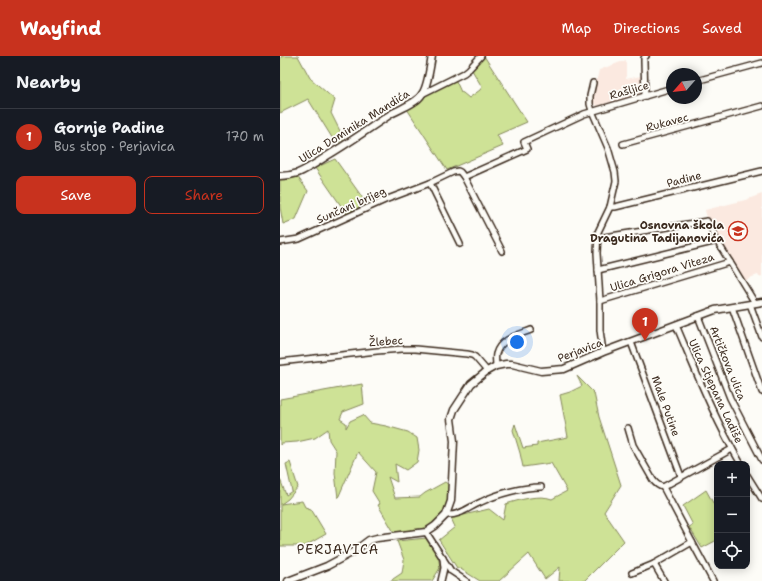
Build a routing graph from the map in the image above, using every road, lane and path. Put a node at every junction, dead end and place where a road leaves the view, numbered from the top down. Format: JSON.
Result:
{"nodes":[{"id":1,"x":432,"y":56,"type":"edge"},
{"id":2,"x":481,"y":56,"type":"edge"},
{"id":3,"x":646,"y":56,"type":"edge"},
{"id":4,"x":762,"y":63,"type":"edge"},
{"id":5,"x":702,"y":79,"type":"edge"},
{"id":6,"x":593,"y":82,"type":"dead end"},
{"id":7,"x":666,"y":90,"type":"edge"},
{"id":8,"x":422,"y":94,"type":"junction"},
{"id":9,"x":645,"y":96,"type":"junction"},
{"id":10,"x":762,"y":106,"type":"edge"},
{"id":11,"x":592,"y":111,"type":"junction"},
{"id":12,"x":623,"y":144,"type":"dead end"},
{"id":13,"x":762,"y":171,"type":"edge"},
{"id":14,"x":280,"y":176,"type":"edge"},
{"id":15,"x":464,"y":177,"type":"junction"},
{"id":16,"x":430,"y":182,"type":"junction"},
{"id":17,"x":610,"y":207,"type":"junction"},
{"id":18,"x":598,"y":238,"type":"junction"},
{"id":19,"x":717,"y":241,"type":"junction"},
{"id":20,"x":280,"y":242,"type":"edge"},
{"id":21,"x":460,"y":244,"type":"dead end"},
{"id":22,"x":502,"y":251,"type":"dead end"},
{"id":23,"x":730,"y":262,"type":"junction"},
{"id":24,"x":598,"y":270,"type":"junction"},
{"id":25,"x":600,"y":302,"type":"junction"},
{"id":26,"x":756,"y":303,"type":"edge"},
{"id":27,"x":732,"y":307,"type":"junction"},
{"id":28,"x":698,"y":316,"type":"junction"},
{"id":29,"x":676,"y":325,"type":"junction"},
{"id":30,"x":531,"y":330,"type":"dead end"},
{"id":31,"x":762,"y":337,"type":"edge"},
{"id":32,"x":631,"y":342,"type":"junction"},
{"id":33,"x":602,"y":352,"type":"junction"},
{"id":34,"x":280,"y":362,"type":"edge"},
{"id":35,"x":496,"y":366,"type":"junction"},
{"id":36,"x":487,"y":371,"type":"junction"},
{"id":37,"x":762,"y":392,"type":"edge"},
{"id":38,"x":628,"y":428,"type":"dead end"},
{"id":39,"x":732,"y":449,"type":"junction"},
{"id":40,"x":762,"y":460,"type":"edge"},
{"id":41,"x":739,"y":461,"type":"edge"},
{"id":42,"x":681,"y":476,"type":"junction"},
{"id":43,"x":750,"y":480,"type":"edge"},
{"id":44,"x":541,"y":487,"type":"dead end"},
{"id":45,"x":663,"y":487,"type":"junction"},
{"id":46,"x":762,"y":499,"type":"edge"},
{"id":47,"x":446,"y":515,"type":"junction"},
{"id":48,"x":426,"y":532,"type":"junction"},
{"id":49,"x":692,"y":542,"type":"junction"},
{"id":50,"x":442,"y":557,"type":"junction"},
{"id":51,"x":654,"y":564,"type":"junction"},
{"id":52,"x":632,"y":573,"type":"dead end"},
{"id":53,"x":288,"y":581,"type":"edge"},
{"id":54,"x":441,"y":581,"type":"edge"},
{"id":55,"x":466,"y":581,"type":"edge"},
{"id":56,"x":664,"y":581,"type":"edge"},
{"id":57,"x":713,"y":581,"type":"edge"}],
"edges":[{"from":1,"to":8,"type":"street","name":"Ulica Dominika Mandića"},
{"from":2,"to":8,"type":"street"},
{"from":3,"to":9,"type":"street"},
{"from":4,"to":5,"type":"street"},
{"from":6,"to":11,"type":"street"},
{"from":7,"to":9,"type":"street","name":"Rašljice"},
{"from":8,"to":14,"type":"street","name":"Ulica Dominika Mandića"},
{"from":9,"to":11,"type":"street","name":"Rašljice"},
{"from":10,"to":12,"type":"street","name":"Rukavec"},
{"from":11,"to":15,"type":"street"},
{"from":11,"to":17,"type":"street"},
{"from":13,"to":17,"type":"street","name":"Padine"},
{"from":15,"to":16,"type":"street","name":"Sunčani brijeg"},
{"from":15,"to":22,"type":"street"},
{"from":16,"to":20,"type":"street","name":"Sunčani brijeg"},
{"from":16,"to":21,"type":"street"},
{"from":17,"to":18,"type":"street"},
{"from":18,"to":19,"type":"street"},
{"from":18,"to":24,"type":"street"},
{"from":19,"to":23,"type":"street"},
{"from":19,"to":24,"type":"street"},
{"from":23,"to":25,"type":"street","name":"Ulica Grigora Viteza"},
{"from":23,"to":26,"type":"street"},
{"from":24,"to":25,"type":"street"},
{"from":25,"to":33,"type":"street"},
{"from":26,"to":27,"type":"street","name":"Perjavica"},
{"from":26,"to":31,"type":"street"},
{"from":27,"to":28,"type":"street","name":"Perjavica"},
{"from":27,"to":37,"type":"street"},
{"from":28,"to":29,"type":"street","name":"Perjavica"},
{"from":28,"to":40,"type":"street","name":"Artičkova ulica"},
{"from":29,"to":32,"type":"street","name":"Perjavica"},
{"from":29,"to":39,"type":"street","name":"Ulica Stjepana Ladiše"},
{"from":30,"to":35,"type":"street"},
{"from":32,"to":33,"type":"street","name":"Perjavica"},
{"from":32,"to":42,"type":"street","name":"Male Putine"},
{"from":33,"to":35,"type":"street","name":"Perjavica"},
{"from":34,"to":36,"type":"street","name":"Žlebec"},
{"from":35,"to":36,"type":"street","name":"Perjavica"},
{"from":36,"to":47,"type":"street","name":"Perjavica"},
{"from":38,"to":45,"type":"street"},
{"from":39,"to":41,"type":"street","name":"Ulica Stjepana Ladiše"},
{"from":39,"to":42,"type":"street"},
{"from":42,"to":45,"type":"street"},
{"from":43,"to":46,"type":"street"},
{"from":44,"to":47,"type":"street"},
{"from":45,"to":49,"type":"street"},
{"from":47,"to":48,"type":"street"},
{"from":48,"to":50,"type":"street"},
{"from":48,"to":53,"type":"street"},
{"from":49,"to":51,"type":"street"},
{"from":49,"to":57,"type":"street"},
{"from":50,"to":54,"type":"street"},
{"from":50,"to":55,"type":"street"},
{"from":51,"to":52,"type":"street"},
{"from":51,"to":56,"type":"street"}]}
